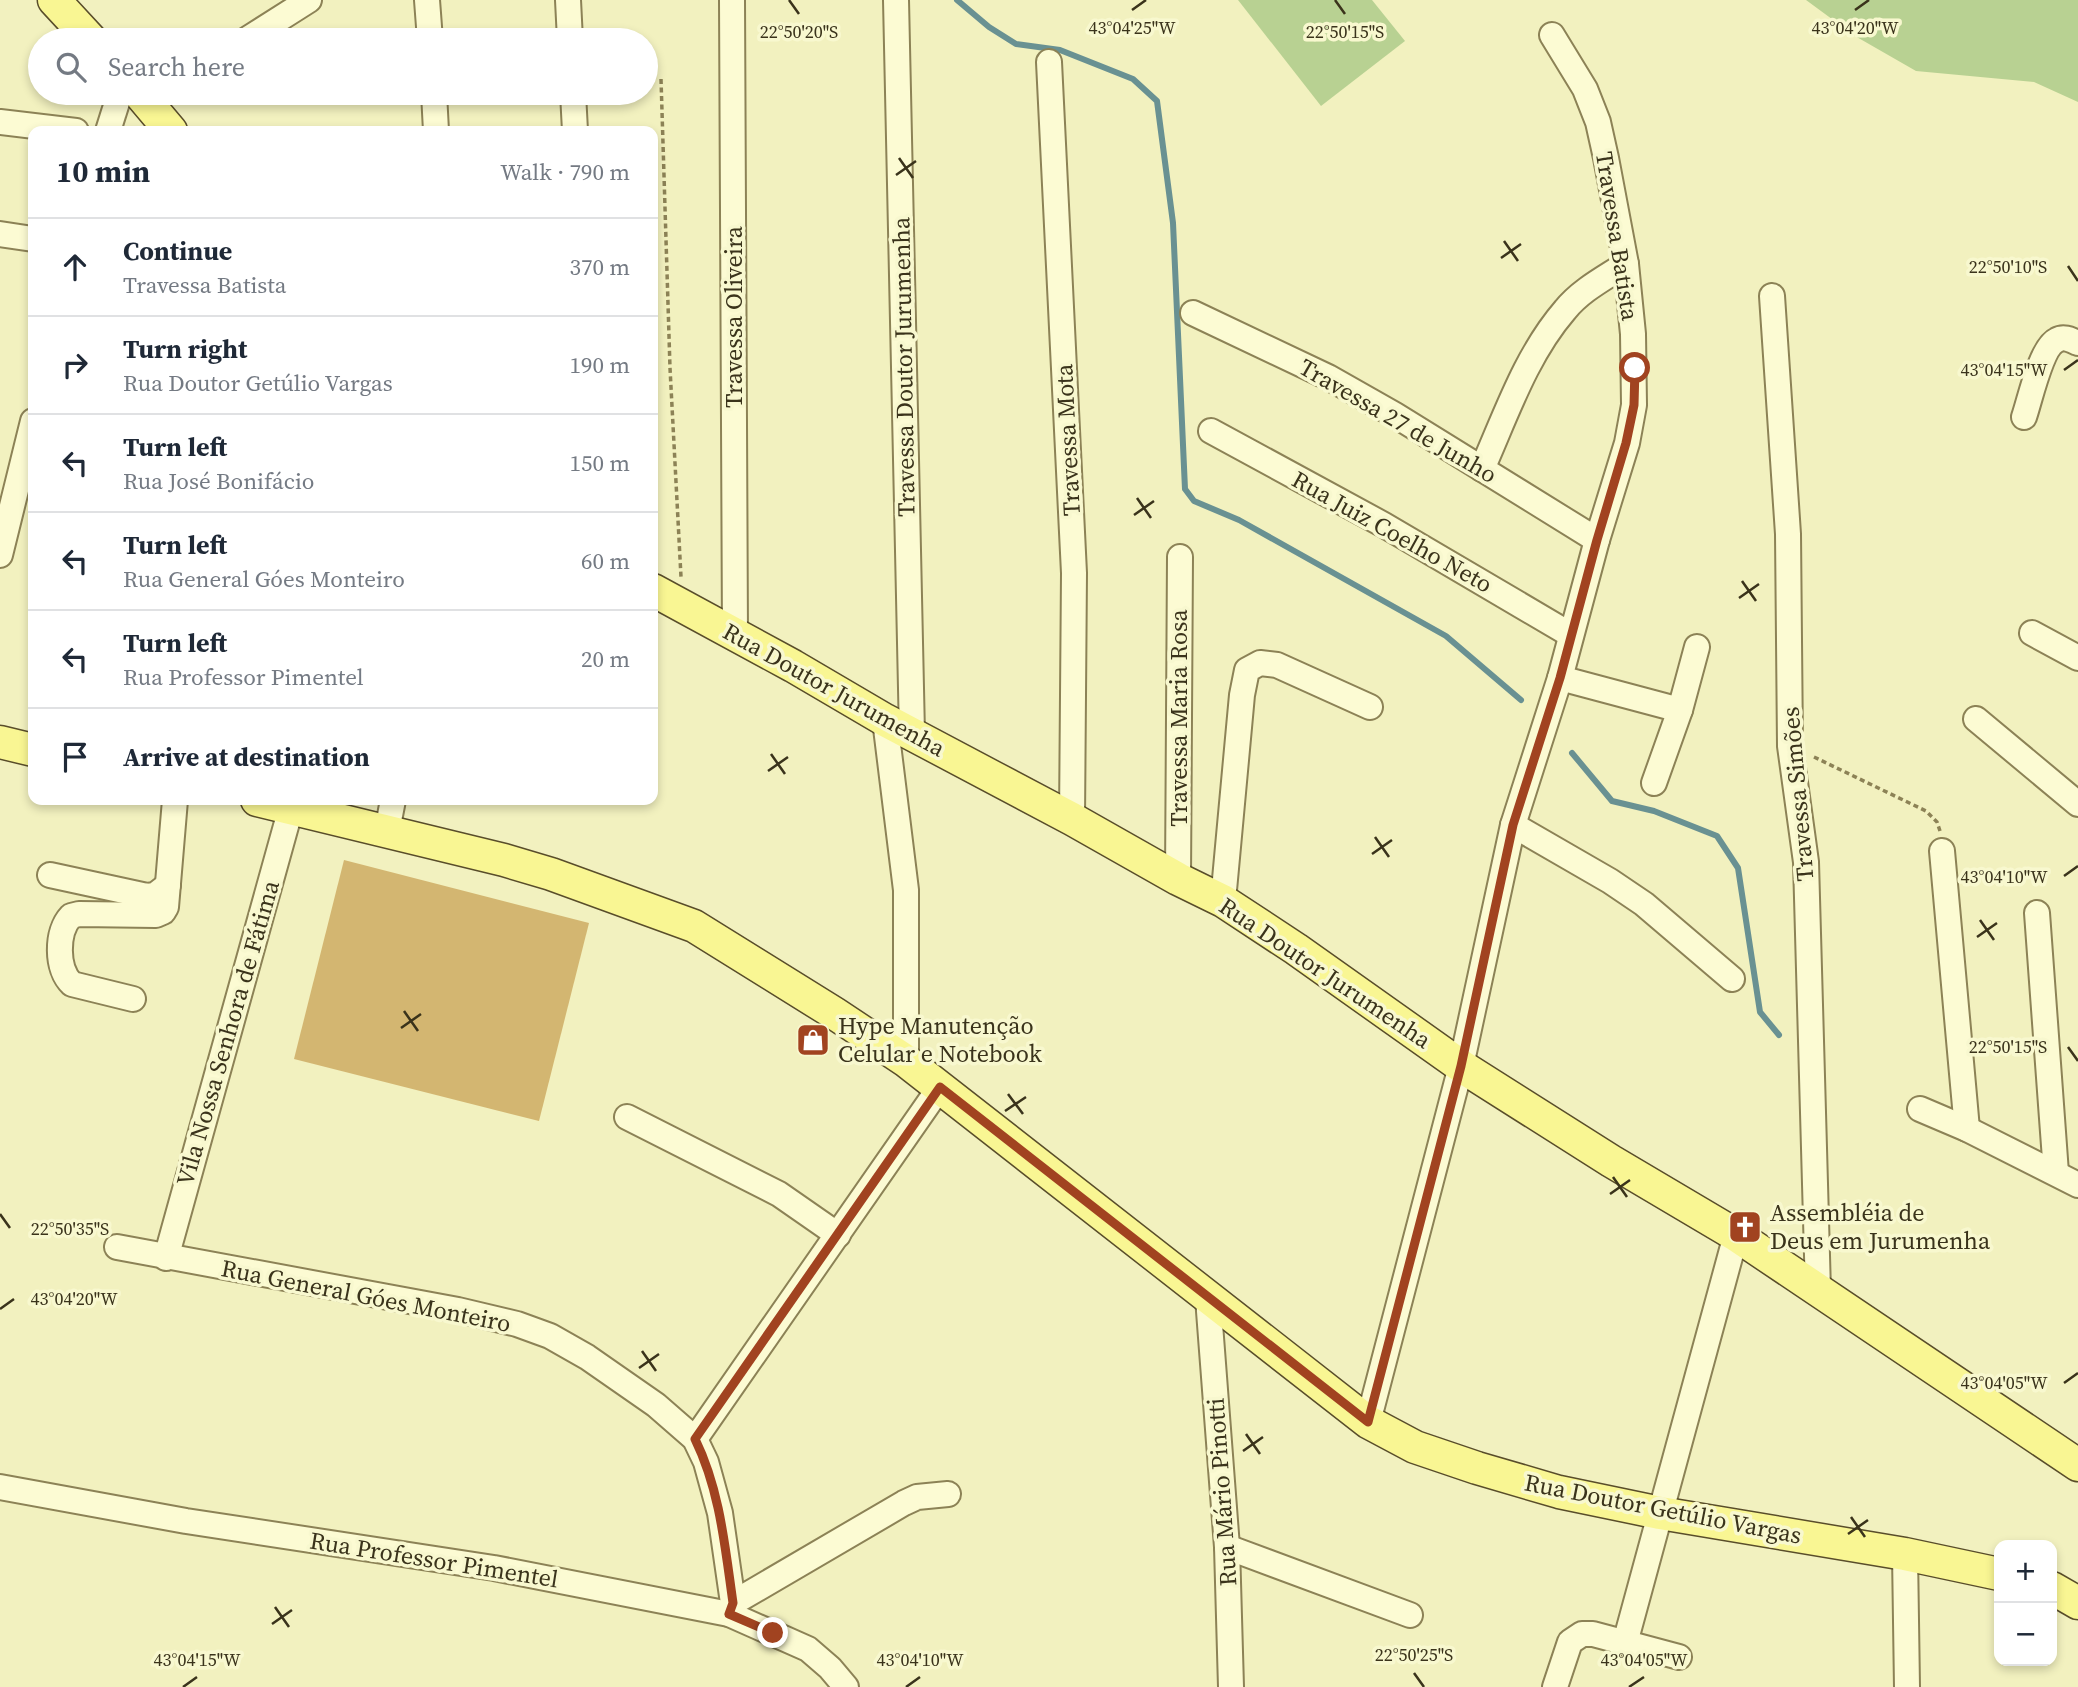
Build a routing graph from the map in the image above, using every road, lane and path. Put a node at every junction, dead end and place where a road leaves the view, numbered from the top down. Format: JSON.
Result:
{"nodes":[{"id":1,"x":54,"y":0,"type":"edge"},
{"id":2,"x":309,"y":0,"type":"edge"},
{"id":3,"x":427,"y":0,"type":"edge"},
{"id":4,"x":568,"y":0,"type":"edge"},
{"id":5,"x":732,"y":0,"type":"edge"},
{"id":6,"x":896,"y":0,"type":"edge"},
{"id":7,"x":80,"y":28,"type":"edge"},
{"id":8,"x":265,"y":28,"type":"edge"},
{"id":9,"x":429,"y":28,"type":"edge"},
{"id":10,"x":569,"y":28,"type":"edge"},
{"id":11,"x":1552,"y":35,"type":"dead end"},
{"id":12,"x":1049,"y":62,"type":"dead end"},
{"id":13,"x":661,"y":79,"type":"dead end"},
{"id":14,"x":133,"y":105,"type":"edge"},
{"id":15,"x":151,"y":105,"type":"edge"},
{"id":16,"x":434,"y":105,"type":"edge"},
{"id":17,"x":574,"y":105,"type":"edge"},
{"id":18,"x":0,"y":122,"type":"edge"},
{"id":19,"x":34,"y":126,"type":"edge"},
{"id":20,"x":113,"y":126,"type":"edge"},
{"id":21,"x":167,"y":126,"type":"edge"},
{"id":22,"x":436,"y":126,"type":"edge"},
{"id":23,"x":575,"y":126,"type":"edge"},
{"id":24,"x":0,"y":234,"type":"edge"},
{"id":25,"x":28,"y":238,"type":"edge"},
{"id":26,"x":1626,"y":264,"type":"junction"},
{"id":27,"x":1772,"y":296,"type":"dead end"},
{"id":28,"x":1193,"y":313,"type":"dead end"},
{"id":29,"x":2078,"y":343,"type":"edge"},
{"id":30,"x":2024,"y":417,"type":"dead end"},
{"id":31,"x":1211,"y":431,"type":"dead end"},
{"id":32,"x":28,"y":434,"type":"edge"},
{"id":33,"x":1482,"y":469,"type":"junction"},
{"id":34,"x":8,"y":487,"type":"edge"},
{"id":35,"x":1597,"y":540,"type":"junction"},
{"id":36,"x":1,"y":549,"type":"edge"},
{"id":37,"x":1180,"y":557,"type":"dead end"},
{"id":38,"x":658,"y":593,"type":"edge"},
{"id":39,"x":684,"y":607,"type":"junction"},
{"id":40,"x":2032,"y":633,"type":"dead end"},
{"id":41,"x":736,"y":635,"type":"junction"},
{"id":42,"x":1571,"y":635,"type":"junction"},
{"id":43,"x":1697,"y":647,"type":"dead end"},
{"id":44,"x":2078,"y":658,"type":"edge"},
{"id":45,"x":1560,"y":678,"type":"junction"},
{"id":46,"x":1370,"y":707,"type":"dead end"},
{"id":47,"x":1680,"y":710,"type":"junction"},
{"id":48,"x":1976,"y":719,"type":"dead end"},
{"id":49,"x":899,"y":727,"type":"junction"},
{"id":50,"x":0,"y":743,"type":"edge"},
{"id":51,"x":1790,"y":746,"type":"junction"},
{"id":52,"x":28,"y":749,"type":"edge"},
{"id":53,"x":1654,"y":783,"type":"dead end"},
{"id":54,"x":2078,"y":804,"type":"edge"},
{"id":55,"x":175,"y":805,"type":"edge"},
{"id":56,"x":279,"y":805,"type":"edge"},
{"id":57,"x":392,"y":805,"type":"edge"},
{"id":58,"x":291,"y":808,"type":"junction"},
{"id":59,"x":1072,"y":819,"type":"junction"},
{"id":60,"x":1513,"y":825,"type":"junction"},
{"id":61,"x":387,"y":831,"type":"junction"},
{"id":62,"x":1942,"y":851,"type":"joint"},
{"id":63,"x":50,"y":875,"type":"dead end"},
{"id":64,"x":1178,"y":879,"type":"junction"},
{"id":65,"x":167,"y":885,"type":"junction"},
{"id":66,"x":1223,"y":901,"type":"junction"},
{"id":67,"x":2038,"y":913,"type":"dead end"},
{"id":68,"x":1732,"y":979,"type":"dead end"},
{"id":69,"x":133,"y":999,"type":"dead end"},
{"id":70,"x":906,"y":1061,"type":"junction"},
{"id":71,"x":1461,"y":1066,"type":"junction"},
{"id":72,"x":940,"y":1087,"type":"junction"},
{"id":73,"x":1920,"y":1110,"type":"dead end"},
{"id":74,"x":627,"y":1117,"type":"dead end"},
{"id":75,"x":1967,"y":1129,"type":"junction"},
{"id":76,"x":2056,"y":1173,"type":"junction"},
{"id":77,"x":2078,"y":1185,"type":"edge"},
{"id":78,"x":1736,"y":1235,"type":"junction"},
{"id":79,"x":838,"y":1236,"type":"junction"},
{"id":80,"x":117,"y":1247,"type":"dead end"},
{"id":81,"x":166,"y":1258,"type":"junction"},
{"id":82,"x":1818,"y":1291,"type":"junction"},
{"id":83,"x":1208,"y":1298,"type":"junction"},
{"id":84,"x":1368,"y":1422,"type":"junction"},
{"id":85,"x":695,"y":1439,"type":"junction"},
{"id":86,"x":2078,"y":1465,"type":"edge"},
{"id":87,"x":0,"y":1487,"type":"edge"},
{"id":88,"x":948,"y":1494,"type":"dead end"},
{"id":89,"x":1660,"y":1513,"type":"junction"},
{"id":90,"x":1227,"y":1547,"type":"junction"},
{"id":91,"x":1905,"y":1554,"type":"junction"},
{"id":92,"x":1994,"y":1573,"type":"edge"},
{"id":93,"x":2057,"y":1591,"type":"edge"},
{"id":94,"x":2078,"y":1603,"type":"edge"},
{"id":95,"x":731,"y":1608,"type":"junction"},
{"id":96,"x":1410,"y":1615,"type":"dead end"},
{"id":97,"x":1625,"y":1643,"type":"junction"},
{"id":98,"x":1679,"y":1657,"type":"dead end"},
{"id":99,"x":846,"y":1687,"type":"edge"},
{"id":100,"x":1231,"y":1687,"type":"edge"},
{"id":101,"x":1555,"y":1687,"type":"edge"},
{"id":102,"x":1907,"y":1687,"type":"edge"}],
"edges":[{"from":1,"to":7,"type":"main road"},
{"from":2,"to":8,"type":"street"},
{"from":3,"to":9,"type":"street"},
{"from":4,"to":10,"type":"street"},
{"from":5,"to":41,"type":"street","name":"Travessa Oliveira"},
{"from":6,"to":49,"type":"street","name":"Travessa Doutor Jurumenha"},
{"from":11,"to":26,"type":"street","name":"Travessa Batista"},
{"from":12,"to":59,"type":"street","name":"Travessa Mota"},
{"from":13,"to":39,"type":"path"},
{"from":14,"to":20,"type":"street"},
{"from":15,"to":21,"type":"main road"},
{"from":16,"to":22,"type":"street"},
{"from":17,"to":23,"type":"street"},
{"from":18,"to":19,"type":"street"},
{"from":24,"to":25,"type":"street"},
{"from":26,"to":33,"type":"street"},
{"from":26,"to":35,"type":"street","name":"Travessa Batista"},
{"from":27,"to":51,"type":"street","name":"Travessa Simões"},
{"from":28,"to":33,"type":"street","name":"Travessa 27 de Junho"},
{"from":29,"to":30,"type":"street"},
{"from":31,"to":42,"type":"street","name":"Rua Juiz Coelho Neto"},
{"from":32,"to":34,"type":"street"},
{"from":33,"to":35,"type":"street","name":"Travessa 27 de Junho"},
{"from":34,"to":36,"type":"street"},
{"from":35,"to":42,"type":"street","name":"Travessa Batista"},
{"from":37,"to":64,"type":"street","name":"Travessa Maria Rosa"},
{"from":38,"to":39,"type":"main road","name":"Rua Doutor Jurumenha"},
{"from":39,"to":41,"type":"main road","name":"Rua Doutor Jurumenha"},
{"from":40,"to":44,"type":"street"},
{"from":41,"to":49,"type":"main road","name":"Rua Doutor Jurumenha"},
{"from":42,"to":45,"type":"street","name":"Travessa Batista"},
{"from":43,"to":47,"type":"street"},
{"from":45,"to":47,"type":"street"},
{"from":45,"to":60,"type":"street","name":"Travessa Batista"},
{"from":46,"to":66,"type":"street"},
{"from":47,"to":53,"type":"street"},
{"from":48,"to":54,"type":"street"},
{"from":49,"to":59,"type":"main road","name":"Rua Doutor Jurumenha"},
{"from":49,"to":70,"type":"street","name":"Travessa Doutor Jurumenha"},
{"from":50,"to":52,"type":"main road"},
{"from":51,"to":62,"type":"path"},
{"from":51,"to":82,"type":"street","name":"Travessa Simões"},
{"from":55,"to":65,"type":"street"},
{"from":56,"to":58,"type":"main road","name":"Rua Doutor Getúlio Vargas"},
{"from":57,"to":61,"type":"street"},
{"from":58,"to":61,"type":"main road","name":"Rua Doutor Getúlio Vargas"},
{"from":58,"to":81,"type":"street","name":"Vila Nossa Senhora de Fátima"},
{"from":59,"to":64,"type":"main road","name":"Rua Doutor Jurumenha"},
{"from":60,"to":68,"type":"street"},
{"from":60,"to":71,"type":"street","name":"Travessa Batista"},
{"from":61,"to":70,"type":"main road","name":"Rua Doutor Getúlio Vargas"},
{"from":62,"to":75,"type":"street"},
{"from":63,"to":65,"type":"street"},
{"from":64,"to":66,"type":"main road","name":"Rua Doutor Jurumenha"},
{"from":65,"to":69,"type":"street"},
{"from":66,"to":71,"type":"main road","name":"Rua Doutor Jurumenha"},
{"from":67,"to":76,"type":"street"},
{"from":70,"to":72,"type":"main road","name":"Rua Doutor Getúlio Vargas"},
{"from":71,"to":78,"type":"main road","name":"Rua Doutor Jurumenha"},
{"from":71,"to":84,"type":"street","name":"Travessa Batista"},
{"from":72,"to":79,"type":"street"},
{"from":72,"to":83,"type":"main road","name":"Rua Doutor Getúlio Vargas"},
{"from":73,"to":75,"type":"street"},
{"from":74,"to":79,"type":"street"},
{"from":75,"to":76,"type":"street"},
{"from":76,"to":77,"type":"street"},
{"from":78,"to":82,"type":"main road","name":"Rua Doutor Jurumenha"},
{"from":78,"to":89,"type":"street"},
{"from":79,"to":85,"type":"street"},
{"from":80,"to":81,"type":"street","name":"Rua General Góes Monteiro"},
{"from":81,"to":85,"type":"street","name":"Rua General Góes Monteiro"},
{"from":82,"to":86,"type":"main road","name":"Rua Doutor Jurumenha"},
{"from":83,"to":84,"type":"main road","name":"Rua Doutor Getúlio Vargas"},
{"from":83,"to":90,"type":"street","name":"Rua Mário Pinotti"},
{"from":84,"to":89,"type":"main road","name":"Rua Doutor Getúlio Vargas"},
{"from":85,"to":95,"type":"street","name":"Rua General Góes Monteiro"},
{"from":87,"to":95,"type":"street","name":"Rua Professor Pimentel"},
{"from":88,"to":95,"type":"street"},
{"from":89,"to":91,"type":"main road","name":"Rua Doutor Getúlio Vargas"},
{"from":89,"to":97,"type":"street"},
{"from":90,"to":96,"type":"street"},
{"from":90,"to":100,"type":"street","name":"Rua Mário Pinotti"},
{"from":91,"to":92,"type":"main road","name":"Rua Doutor Getúlio Vargas"},
{"from":91,"to":102,"type":"street"},
{"from":93,"to":94,"type":"main road"},
{"from":95,"to":99,"type":"street","name":"Rua Professor Pimentel"},
{"from":97,"to":98,"type":"street"},
{"from":97,"to":101,"type":"street"}]}
